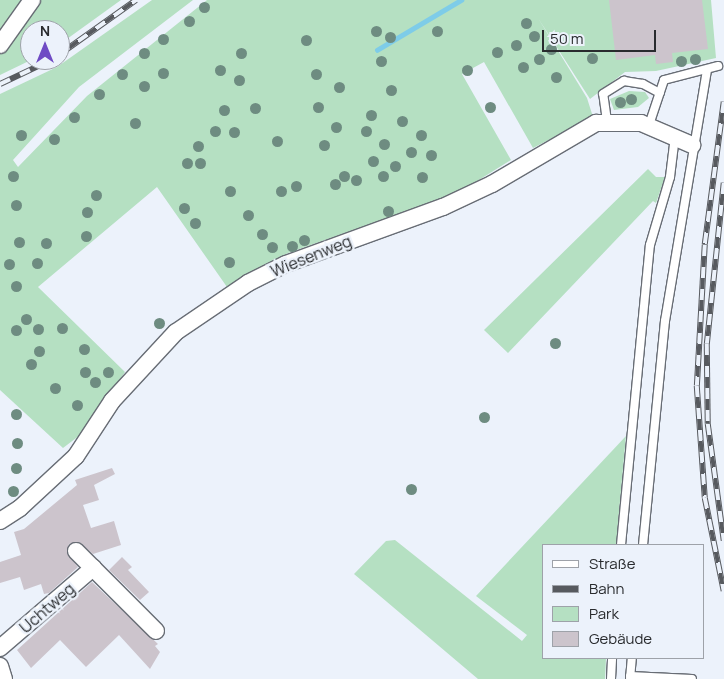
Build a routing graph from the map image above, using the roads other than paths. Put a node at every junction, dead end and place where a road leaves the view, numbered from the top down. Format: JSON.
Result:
{"nodes":[{"id":1,"x":32,"y":0,"type":"edge"},
{"id":2,"x":0,"y":45,"type":"edge"},
{"id":3,"x":718,"y":66,"type":"dead end"},
{"id":4,"x":707,"y":69,"type":"junction"},
{"id":5,"x":660,"y":93,"type":"junction"},
{"id":6,"x":607,"y":121,"type":"junction"},
{"id":7,"x":649,"y":125,"type":"junction"},
{"id":8,"x":676,"y":139,"type":"junction"},
{"id":9,"x":692,"y":145,"type":"junction"},
{"id":10,"x":0,"y":521,"type":"edge"},
{"id":11,"x":621,"y":544,"type":"edge"},
{"id":12,"x":643,"y":544,"type":"edge"},
{"id":13,"x":76,"y":550,"type":"dead end"},
{"id":14,"x":93,"y":568,"type":"junction"},
{"id":15,"x":156,"y":631,"type":"dead end"},
{"id":16,"x":0,"y":648,"type":"edge"},
{"id":17,"x":612,"y":659,"type":"edge"},
{"id":18,"x":632,"y":659,"type":"edge"},
{"id":19,"x":0,"y":666,"type":"edge"},
{"id":20,"x":630,"y":678,"type":"edge"},
{"id":21,"x":4,"y":679,"type":"edge"},
{"id":22,"x":611,"y":679,"type":"edge"},
{"id":23,"x":692,"y":679,"type":"edge"}],
"edges":[{"from":1,"to":2,"type":"street"},
{"from":3,"to":4,"type":"lane"},
{"from":4,"to":5,"type":"lane"},
{"from":4,"to":9,"type":"lane"},
{"from":5,"to":6,"type":"lane"},
{"from":5,"to":7,"type":"lane"},
{"from":6,"to":7,"type":"street"},
{"from":6,"to":10,"type":"street","name":"Wiesenweg"},
{"from":7,"to":8,"type":"street"},
{"from":8,"to":9,"type":"street"},
{"from":8,"to":11,"type":"lane"},
{"from":9,"to":12,"type":"lane"},
{"from":13,"to":14,"type":"street"},
{"from":14,"to":15,"type":"street"},
{"from":14,"to":16,"type":"street","name":"Uchtweg"},
{"from":17,"to":22,"type":"lane"},
{"from":18,"to":20,"type":"lane"},
{"from":19,"to":21,"type":"street"},
{"from":20,"to":23,"type":"lane"}]}
